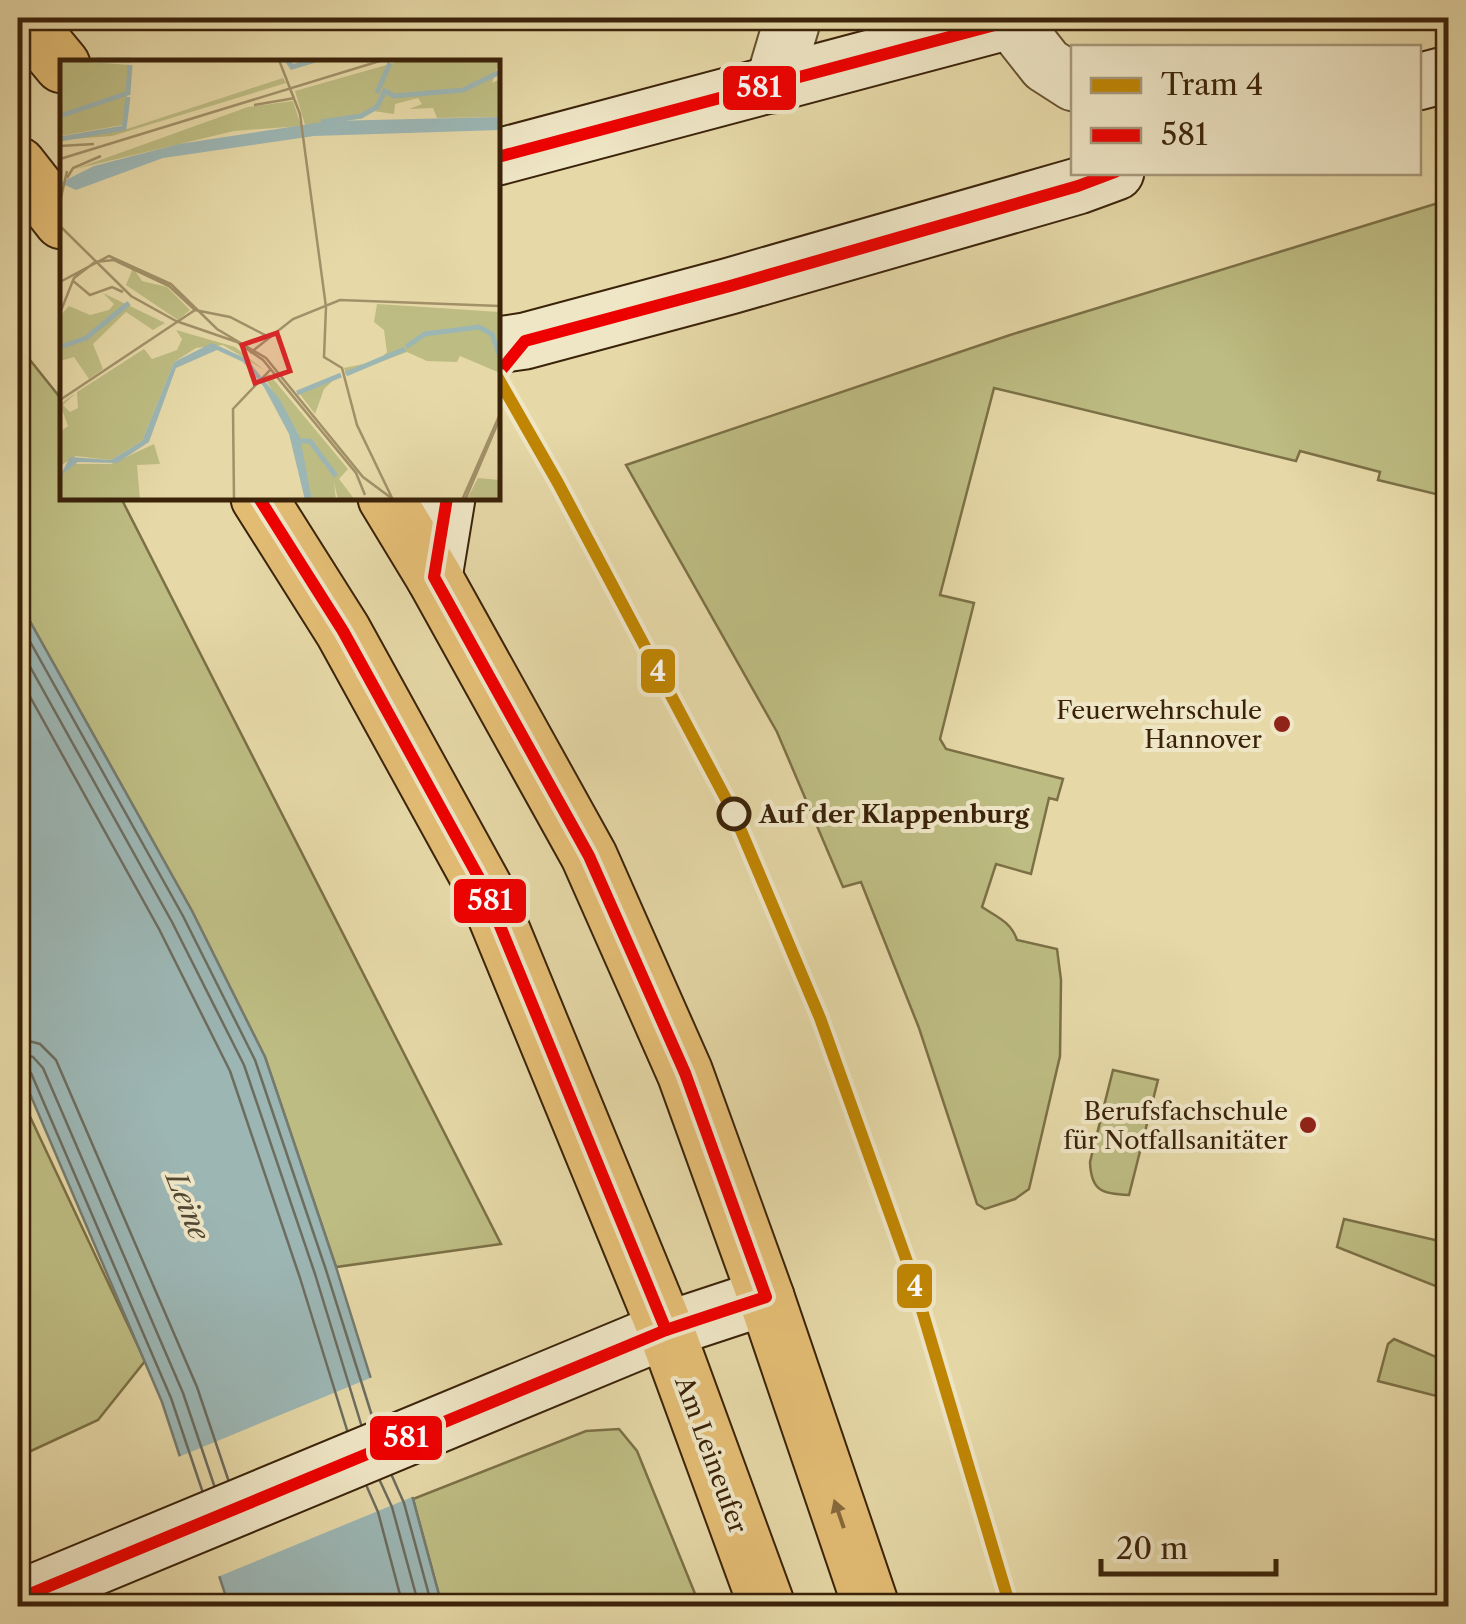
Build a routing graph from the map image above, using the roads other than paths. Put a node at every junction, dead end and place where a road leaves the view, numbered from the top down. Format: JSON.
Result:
{"nodes":[{"id":1,"x":23,"y":18,"type":"edge"},
{"id":2,"x":794,"y":18,"type":"edge"},
{"id":3,"x":1014,"y":18,"type":"edge"},
{"id":4,"x":60,"y":63,"type":"edge"},
{"id":5,"x":1448,"y":74,"type":"edge"},
{"id":6,"x":1071,"y":80,"type":"edge"},
{"id":7,"x":1421,"y":81,"type":"edge"},
{"id":8,"x":773,"y":85,"type":"junction"},
{"id":9,"x":500,"y":155,"type":"edge"},
{"id":10,"x":18,"y":165,"type":"edge"},
{"id":11,"x":1108,"y":175,"type":"edge"},
{"id":12,"x":60,"y":219,"type":"edge"},
{"id":13,"x":507,"y":354,"type":"edge"},
{"id":14,"x":261,"y":500,"type":"edge"},
{"id":15,"x":387,"y":500,"type":"edge"},
{"id":16,"x":447,"y":500,"type":"edge"},
{"id":17,"x":434,"y":577,"type":"junction"},
{"id":18,"x":766,"y":1297,"type":"junction"},
{"id":19,"x":666,"y":1330,"type":"junction"},
{"id":20,"x":18,"y":1599,"type":"edge"},
{"id":21,"x":767,"y":1606,"type":"edge"},
{"id":22,"x":870,"y":1606,"type":"edge"}],
"edges":[{"from":1,"to":4,"type":"main road"},
{"from":2,"to":8,"type":"main road"},
{"from":3,"to":6,"type":"main road"},
{"from":3,"to":8,"type":"main road"},
{"from":5,"to":7,"type":"main road"},
{"from":8,"to":9,"type":"main road"},
{"from":10,"to":12,"type":"main road"},
{"from":11,"to":13,"type":"main road"},
{"from":14,"to":19,"type":"main road","name":"Am Leineufer"},
{"from":15,"to":17,"type":"main road"},
{"from":16,"to":17,"type":"main road"},
{"from":17,"to":18,"type":"main road"},
{"from":18,"to":19,"type":"main road"},
{"from":22,"to":18,"type":"main road","one_way":true},
{"from":19,"to":20,"type":"main road"},
{"from":19,"to":21,"type":"main road","name":"Am Leineufer"}]}
